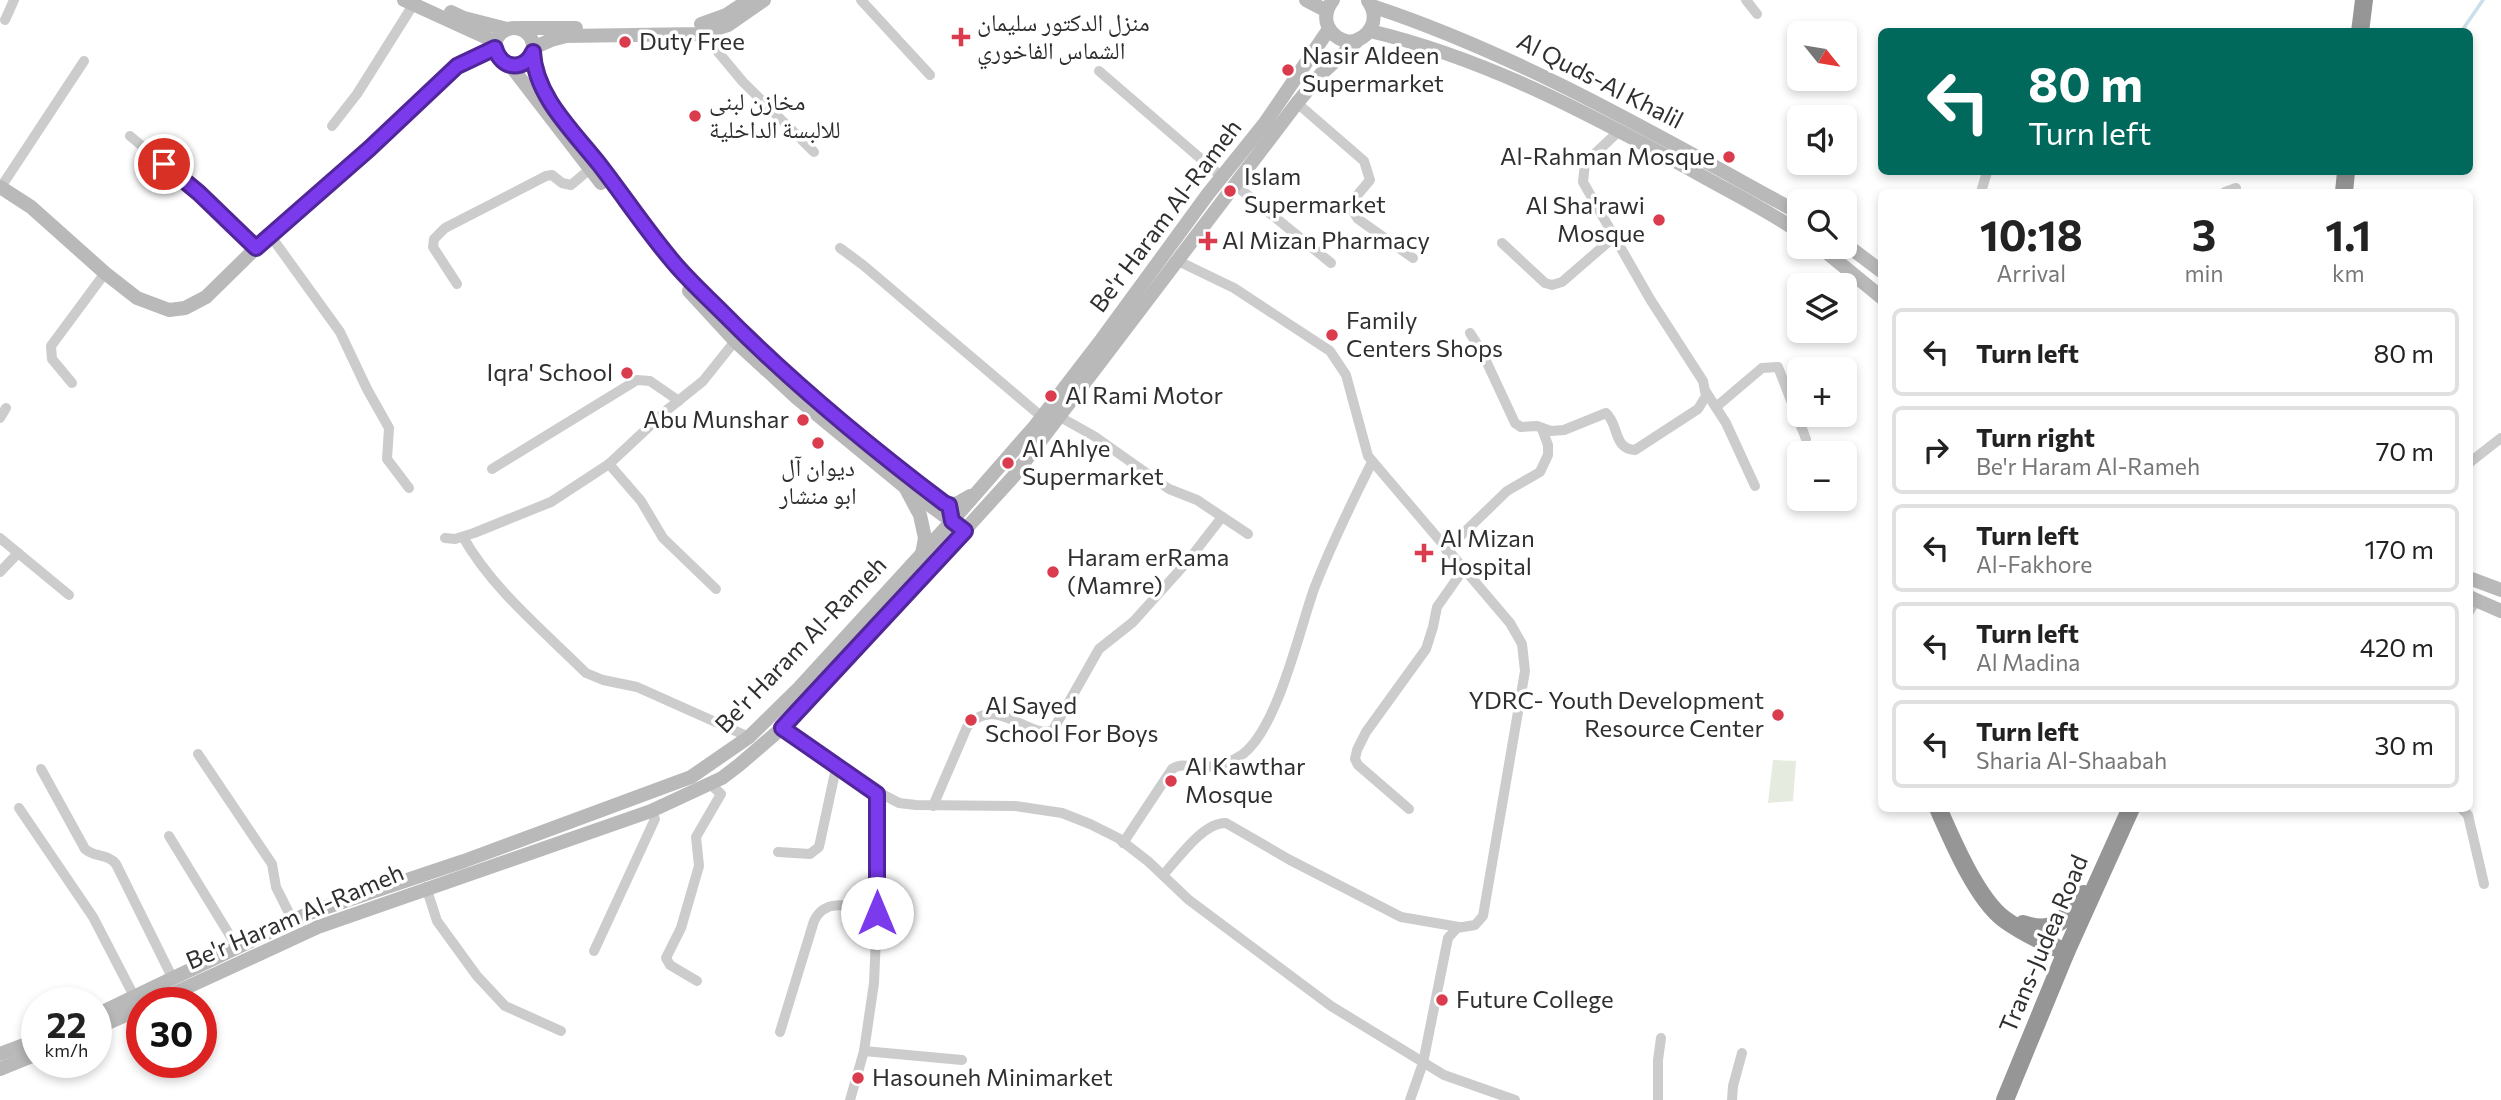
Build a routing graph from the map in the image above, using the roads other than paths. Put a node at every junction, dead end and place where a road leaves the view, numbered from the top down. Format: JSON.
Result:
{"nodes":[{"id":1,"x":14,"y":0,"type":"edge"},
{"id":2,"x":749,"y":0,"type":"edge"},
{"id":3,"x":764,"y":0,"type":"edge"},
{"id":4,"x":861,"y":0,"type":"edge"},
{"id":5,"x":1306,"y":0,"type":"edge"},
{"id":6,"x":1746,"y":0,"type":"edge"},
{"id":7,"x":2364,"y":0,"type":"edge"},
{"id":8,"x":414,"y":2,"type":"edge"},
{"id":9,"x":1369,"y":3,"type":"edge"},
{"id":10,"x":1330,"y":5,"type":"edge"},
{"id":11,"x":1757,"y":14,"type":"dead end"},
{"id":12,"x":5,"y":20,"type":"dead end"},
{"id":13,"x":715,"y":26,"type":"junction"},
{"id":14,"x":2360,"y":28,"type":"edge"},
{"id":15,"x":512,"y":29,"type":"junction"},
{"id":16,"x":1329,"y":29,"type":"junction"},
{"id":17,"x":1370,"y":31,"type":"junction"},
{"id":18,"x":1357,"y":41,"type":"junction"},
{"id":19,"x":495,"y":45,"type":"junction"},
{"id":20,"x":533,"y":50,"type":"junction"},
{"id":21,"x":84,"y":61,"type":"dead end"},
{"id":22,"x":510,"y":65,"type":"junction"},
{"id":23,"x":1099,"y":71,"type":"dead end"},
{"id":24,"x":930,"y":75,"type":"dead end"},
{"id":25,"x":1297,"y":103,"type":"junction"},
{"id":26,"x":332,"y":126,"type":"dead end"},
{"id":27,"x":1619,"y":131,"type":"junction"},
{"id":28,"x":130,"y":136,"type":"dead end"},
{"id":29,"x":814,"y":152,"type":"dead end"},
{"id":30,"x":590,"y":169,"type":"junction"},
{"id":31,"x":1228,"y":180,"type":"junction"},
{"id":32,"x":0,"y":187,"type":"edge"},
{"id":33,"x":1787,"y":208,"type":"edge"},
{"id":34,"x":1787,"y":225,"type":"edge"},
{"id":35,"x":270,"y":235,"type":"junction"},
{"id":36,"x":1614,"y":237,"type":"junction"},
{"id":37,"x":1503,"y":243,"type":"dead end"},
{"id":38,"x":256,"y":248,"type":"junction"},
{"id":39,"x":840,"y":248,"type":"dead end"},
{"id":40,"x":1857,"y":253,"type":"edge"},
{"id":41,"x":1413,"y":258,"type":"dead end"},
{"id":42,"x":1835,"y":259,"type":"edge"},
{"id":43,"x":1178,"y":261,"type":"junction"},
{"id":44,"x":1331,"y":263,"type":"dead end"},
{"id":45,"x":1878,"y":269,"type":"edge"},
{"id":46,"x":106,"y":273,"type":"junction"},
{"id":47,"x":457,"y":284,"type":"dead end"},
{"id":48,"x":1878,"y":295,"type":"edge"},
{"id":49,"x":1469,"y":333,"type":"dead end"},
{"id":50,"x":735,"y":341,"type":"junction"},
{"id":51,"x":72,"y":383,"type":"dead end"},
{"id":52,"x":1706,"y":392,"type":"junction"},
{"id":53,"x":678,"y":401,"type":"junction"},
{"id":54,"x":1716,"y":407,"type":"junction"},
{"id":55,"x":1042,"y":417,"type":"junction"},
{"id":56,"x":1060,"y":417,"type":"junction"},
{"id":57,"x":1542,"y":429,"type":"junction"},
{"id":58,"x":1805,"y":439,"type":"dead end"},
{"id":59,"x":2501,"y":439,"type":"edge"},
{"id":60,"x":2473,"y":460,"type":"edge"},
{"id":61,"x":1372,"y":462,"type":"junction"},
{"id":62,"x":609,"y":464,"type":"junction"},
{"id":63,"x":492,"y":469,"type":"dead end"},
{"id":64,"x":1755,"y":486,"type":"dead end"},
{"id":65,"x":905,"y":487,"type":"junction"},
{"id":66,"x":409,"y":488,"type":"dead end"},
{"id":67,"x":978,"y":492,"type":"junction"},
{"id":68,"x":949,"y":505,"type":"junction"},
{"id":69,"x":1222,"y":517,"type":"junction"},
{"id":70,"x":952,"y":521,"type":"junction"},
{"id":71,"x":965,"y":531,"type":"junction"},
{"id":72,"x":1248,"y":534,"type":"dead end"},
{"id":73,"x":463,"y":537,"type":"junction"},
{"id":74,"x":0,"y":538,"type":"edge"},
{"id":75,"x":445,"y":538,"type":"dead end"},
{"id":76,"x":1446,"y":550,"type":"junction"},
{"id":77,"x":18,"y":553,"type":"junction"},
{"id":78,"x":922,"y":554,"type":"junction"},
{"id":79,"x":1463,"y":570,"type":"junction"},
{"id":80,"x":0,"y":572,"type":"edge"},
{"id":81,"x":2473,"y":580,"type":"edge"},
{"id":82,"x":716,"y":589,"type":"dead end"},
{"id":83,"x":2501,"y":590,"type":"edge"},
{"id":84,"x":69,"y":595,"type":"dead end"},
{"id":85,"x":2473,"y":603,"type":"edge"},
{"id":86,"x":2501,"y":611,"type":"edge"},
{"id":87,"x":782,"y":728,"type":"junction"},
{"id":88,"x":749,"y":737,"type":"junction"},
{"id":89,"x":198,"y":754,"type":"dead end"},
{"id":90,"x":836,"y":768,"type":"junction"},
{"id":91,"x":41,"y":769,"type":"dead end"},
{"id":92,"x":709,"y":783,"type":"junction"},
{"id":93,"x":877,"y":794,"type":"junction"},
{"id":94,"x":933,"y":806,"type":"junction"},
{"id":95,"x":19,"y":808,"type":"dead end"},
{"id":96,"x":1409,"y":809,"type":"dead end"},
{"id":97,"x":651,"y":811,"type":"junction"},
{"id":98,"x":1940,"y":812,"type":"edge"},
{"id":99,"x":2130,"y":812,"type":"edge"},
{"id":100,"x":2466,"y":812,"type":"edge"},
{"id":101,"x":169,"y":836,"type":"dead end"},
{"id":102,"x":1123,"y":843,"type":"junction"},
{"id":103,"x":778,"y":852,"type":"dead end"},
{"id":104,"x":2107,"y":859,"type":"junction"},
{"id":105,"x":1163,"y":875,"type":"junction"},
{"id":106,"x":2484,"y":884,"type":"dead end"},
{"id":107,"x":426,"y":887,"type":"junction"},
{"id":108,"x":877,"y":913,"type":"junction"},
{"id":109,"x":2003,"y":918,"type":"junction"},
{"id":110,"x":293,"y":921,"type":"junction"},
{"id":111,"x":1459,"y":926,"type":"junction"},
{"id":112,"x":237,"y":947,"type":"junction"},
{"id":113,"x":594,"y":951,"type":"dead end"},
{"id":114,"x":2067,"y":952,"type":"junction"},
{"id":115,"x":173,"y":979,"type":"junction"},
{"id":116,"x":697,"y":981,"type":"dead end"},
{"id":117,"x":130,"y":987,"type":"edge"},
{"id":118,"x":162,"y":987,"type":"edge"},
{"id":119,"x":187,"y":987,"type":"edge"},
{"id":120,"x":561,"y":1031,"type":"dead end"},
{"id":121,"x":780,"y":1032,"type":"dead end"},
{"id":122,"x":1661,"y":1038,"type":"dead end"},
{"id":123,"x":21,"y":1046,"type":"edge"},
{"id":124,"x":2025,"y":1048,"type":"junction"},
{"id":125,"x":864,"y":1051,"type":"junction"},
{"id":126,"x":1742,"y":1053,"type":"dead end"},
{"id":127,"x":0,"y":1054,"type":"edge"},
{"id":128,"x":21,"y":1060,"type":"edge"},
{"id":129,"x":962,"y":1060,"type":"dead end"},
{"id":130,"x":1423,"y":1063,"type":"junction"},
{"id":131,"x":0,"y":1069,"type":"edge"},
{"id":132,"x":850,"y":1100,"type":"edge"},
{"id":133,"x":1410,"y":1100,"type":"edge"},
{"id":134,"x":1515,"y":1100,"type":"edge"},
{"id":135,"x":1658,"y":1100,"type":"edge"},
{"id":136,"x":1732,"y":1100,"type":"edge"},
{"id":137,"x":2005,"y":1100,"type":"edge"}],
"edges":[{"from":1,"to":12,"type":"street"},
{"from":2,"to":13,"type":"main road"},
{"from":3,"to":13,"type":"main road"},
{"from":4,"to":24,"type":"street"},
{"from":5,"to":10,"type":"main road"},
{"from":6,"to":11,"type":"street"},
{"from":7,"to":14,"type":"highway"},
{"from":8,"to":15,"type":"main road"},
{"from":8,"to":19,"type":"main road"},
{"from":8,"to":26,"type":"street"},
{"from":9,"to":17,"type":"main road"},
{"from":9,"to":33,"type":"main road","name":"Al Quds-Al Khalil"},
{"from":10,"to":16,"type":"main road"},
{"from":13,"to":15,"type":"main road"},
{"from":13,"to":20,"type":"main road"},
{"from":13,"to":29,"type":"street"},
{"from":15,"to":19,"type":"main road"},
{"from":15,"to":20,"type":"main road"},
{"from":16,"to":18,"type":"main road"},
{"from":16,"to":31,"type":"main road","name":"Be'r Haram Al-Rameh"},
{"from":17,"to":18,"type":"main road","name":"Be'r Haram Al-Rameh"},
{"from":17,"to":27,"type":"main road","name":"Al Quds-Al Khalil"},
{"from":18,"to":25,"type":"main road","name":"Be'r Haram Al-Rameh"},
{"from":19,"to":22,"type":"main road"},
{"from":19,"to":35,"type":"main road"},
{"from":20,"to":22,"type":"main road"},
{"from":20,"to":68,"type":"main road"},
{"from":21,"to":32,"type":"street"},
{"from":22,"to":30,"type":"main road"},
{"from":23,"to":31,"type":"street"},
{"from":25,"to":31,"type":"main road","name":"Be'r Haram Al-Rameh"},
{"from":25,"to":41,"type":"street"},
{"from":27,"to":34,"type":"main road","name":"Al Quds-Al Khalil"},
{"from":27,"to":36,"type":"street"},
{"from":28,"to":38,"type":"street"},
{"from":30,"to":47,"type":"street"},
{"from":30,"to":50,"type":"main road"},
{"from":31,"to":43,"type":"main road","name":"Be'r Haram Al-Rameh"},
{"from":31,"to":44,"type":"street"},
{"from":31,"to":55,"type":"main road","name":"Be'r Haram Al-Rameh"},
{"from":32,"to":46,"type":"main road"},
{"from":35,"to":38,"type":"main road"},
{"from":35,"to":66,"type":"street"},
{"from":36,"to":37,"type":"street"},
{"from":36,"to":52,"type":"street"},
{"from":38,"to":46,"type":"main road"},
{"from":39,"to":55,"type":"street"},
{"from":40,"to":45,"type":"main road"},
{"from":42,"to":48,"type":"main road"},
{"from":43,"to":56,"type":"main road","name":"Be'r Haram Al-Rameh"},
{"from":43,"to":61,"type":"street"},
{"from":46,"to":51,"type":"street"},
{"from":49,"to":57,"type":"street"},
{"from":50,"to":53,"type":"street"},
{"from":50,"to":65,"type":"main road"},
{"from":52,"to":54,"type":"street"},
{"from":52,"to":57,"type":"street"},
{"from":53,"to":62,"type":"street"},
{"from":53,"to":63,"type":"street"},
{"from":54,"to":58,"type":"street"},
{"from":54,"to":64,"type":"street"},
{"from":55,"to":67,"type":"main road","name":"Be'r Haram Al-Rameh"},
{"from":56,"to":69,"type":"street"},
{"from":56,"to":71,"type":"main road","name":"Be'r Haram Al-Rameh"},
{"from":57,"to":76,"type":"street"},
{"from":59,"to":60,"type":"street"},
{"from":61,"to":76,"type":"street"},
{"from":61,"to":102,"type":"street"},
{"from":62,"to":73,"type":"street"},
{"from":62,"to":82,"type":"street"},
{"from":65,"to":70,"type":"main road"},
{"from":65,"to":78,"type":"main road"},
{"from":67,"to":68,"type":"main road"},
{"from":67,"to":70,"type":"main road","name":"Be'r Haram Al-Rameh"},
{"from":68,"to":70,"type":"main road"},
{"from":69,"to":72,"type":"street"},
{"from":69,"to":94,"type":"street"},
{"from":70,"to":71,"type":"main road"},
{"from":70,"to":78,"type":"main road","name":"Be'r Haram Al-Rameh"},
{"from":71,"to":87,"type":"main road","name":"Be'r Haram Al-Rameh"},
{"from":73,"to":75,"type":"street"},
{"from":73,"to":88,"type":"street"},
{"from":74,"to":77,"type":"street"},
{"from":76,"to":79,"type":"street"},
{"from":77,"to":80,"type":"street"},
{"from":77,"to":84,"type":"street"},
{"from":78,"to":88,"type":"main road","name":"Be'r Haram Al-Rameh"},
{"from":79,"to":96,"type":"street"},
{"from":79,"to":111,"type":"street"},
{"from":81,"to":83,"type":"main road"},
{"from":85,"to":86,"type":"main road"},
{"from":87,"to":90,"type":"street"},
{"from":87,"to":92,"type":"main road","name":"Be'r Haram Al-Rameh"},
{"from":88,"to":110,"type":"main road","name":"Be'r Haram Al-Rameh"},
{"from":89,"to":110,"type":"street"},
{"from":90,"to":93,"type":"street"},
{"from":90,"to":103,"type":"street"},
{"from":91,"to":115,"type":"street"},
{"from":92,"to":97,"type":"main road","name":"Be'r Haram Al-Rameh"},
{"from":92,"to":116,"type":"street"},
{"from":93,"to":94,"type":"street"},
{"from":93,"to":108,"type":"street"},
{"from":94,"to":102,"type":"street"},
{"from":95,"to":117,"type":"street"},
{"from":97,"to":107,"type":"main road","name":"Be'r Haram Al-Rameh"},
{"from":97,"to":113,"type":"street"},
{"from":98,"to":109,"type":"highway"},
{"from":99,"to":104,"type":"highway","name":"Trans-Judea Road"},
{"from":100,"to":106,"type":"street"},
{"from":101,"to":112,"type":"street"},
{"from":102,"to":105,"type":"street"},
{"from":104,"to":109,"type":"highway"},
{"from":104,"to":114,"type":"highway","name":"Trans-Judea Road"},
{"from":105,"to":111,"type":"street"},
{"from":105,"to":130,"type":"street"},
{"from":107,"to":119,"type":"main road","name":"Be'r Haram Al-Rameh"},
{"from":107,"to":120,"type":"street"},
{"from":108,"to":121,"type":"street"},
{"from":108,"to":125,"type":"street"},
{"from":109,"to":114,"type":"highway"},
{"from":109,"to":124,"type":"highway"},
{"from":110,"to":112,"type":"main road","name":"Be'r Haram Al-Rameh"},
{"from":111,"to":130,"type":"street"},
{"from":112,"to":115,"type":"main road","name":"Be'r Haram Al-Rameh"},
{"from":114,"to":124,"type":"highway","name":"Trans-Judea Road"},
{"from":115,"to":118,"type":"main road","name":"Be'r Haram Al-Rameh"},
{"from":122,"to":135,"type":"street"},
{"from":123,"to":127,"type":"main road"},
{"from":124,"to":137,"type":"highway","name":"Trans-Judea Road"},
{"from":125,"to":129,"type":"street"},
{"from":125,"to":132,"type":"street"},
{"from":126,"to":136,"type":"street"},
{"from":128,"to":131,"type":"main road"},
{"from":130,"to":133,"type":"street"},
{"from":130,"to":134,"type":"street"}]}
